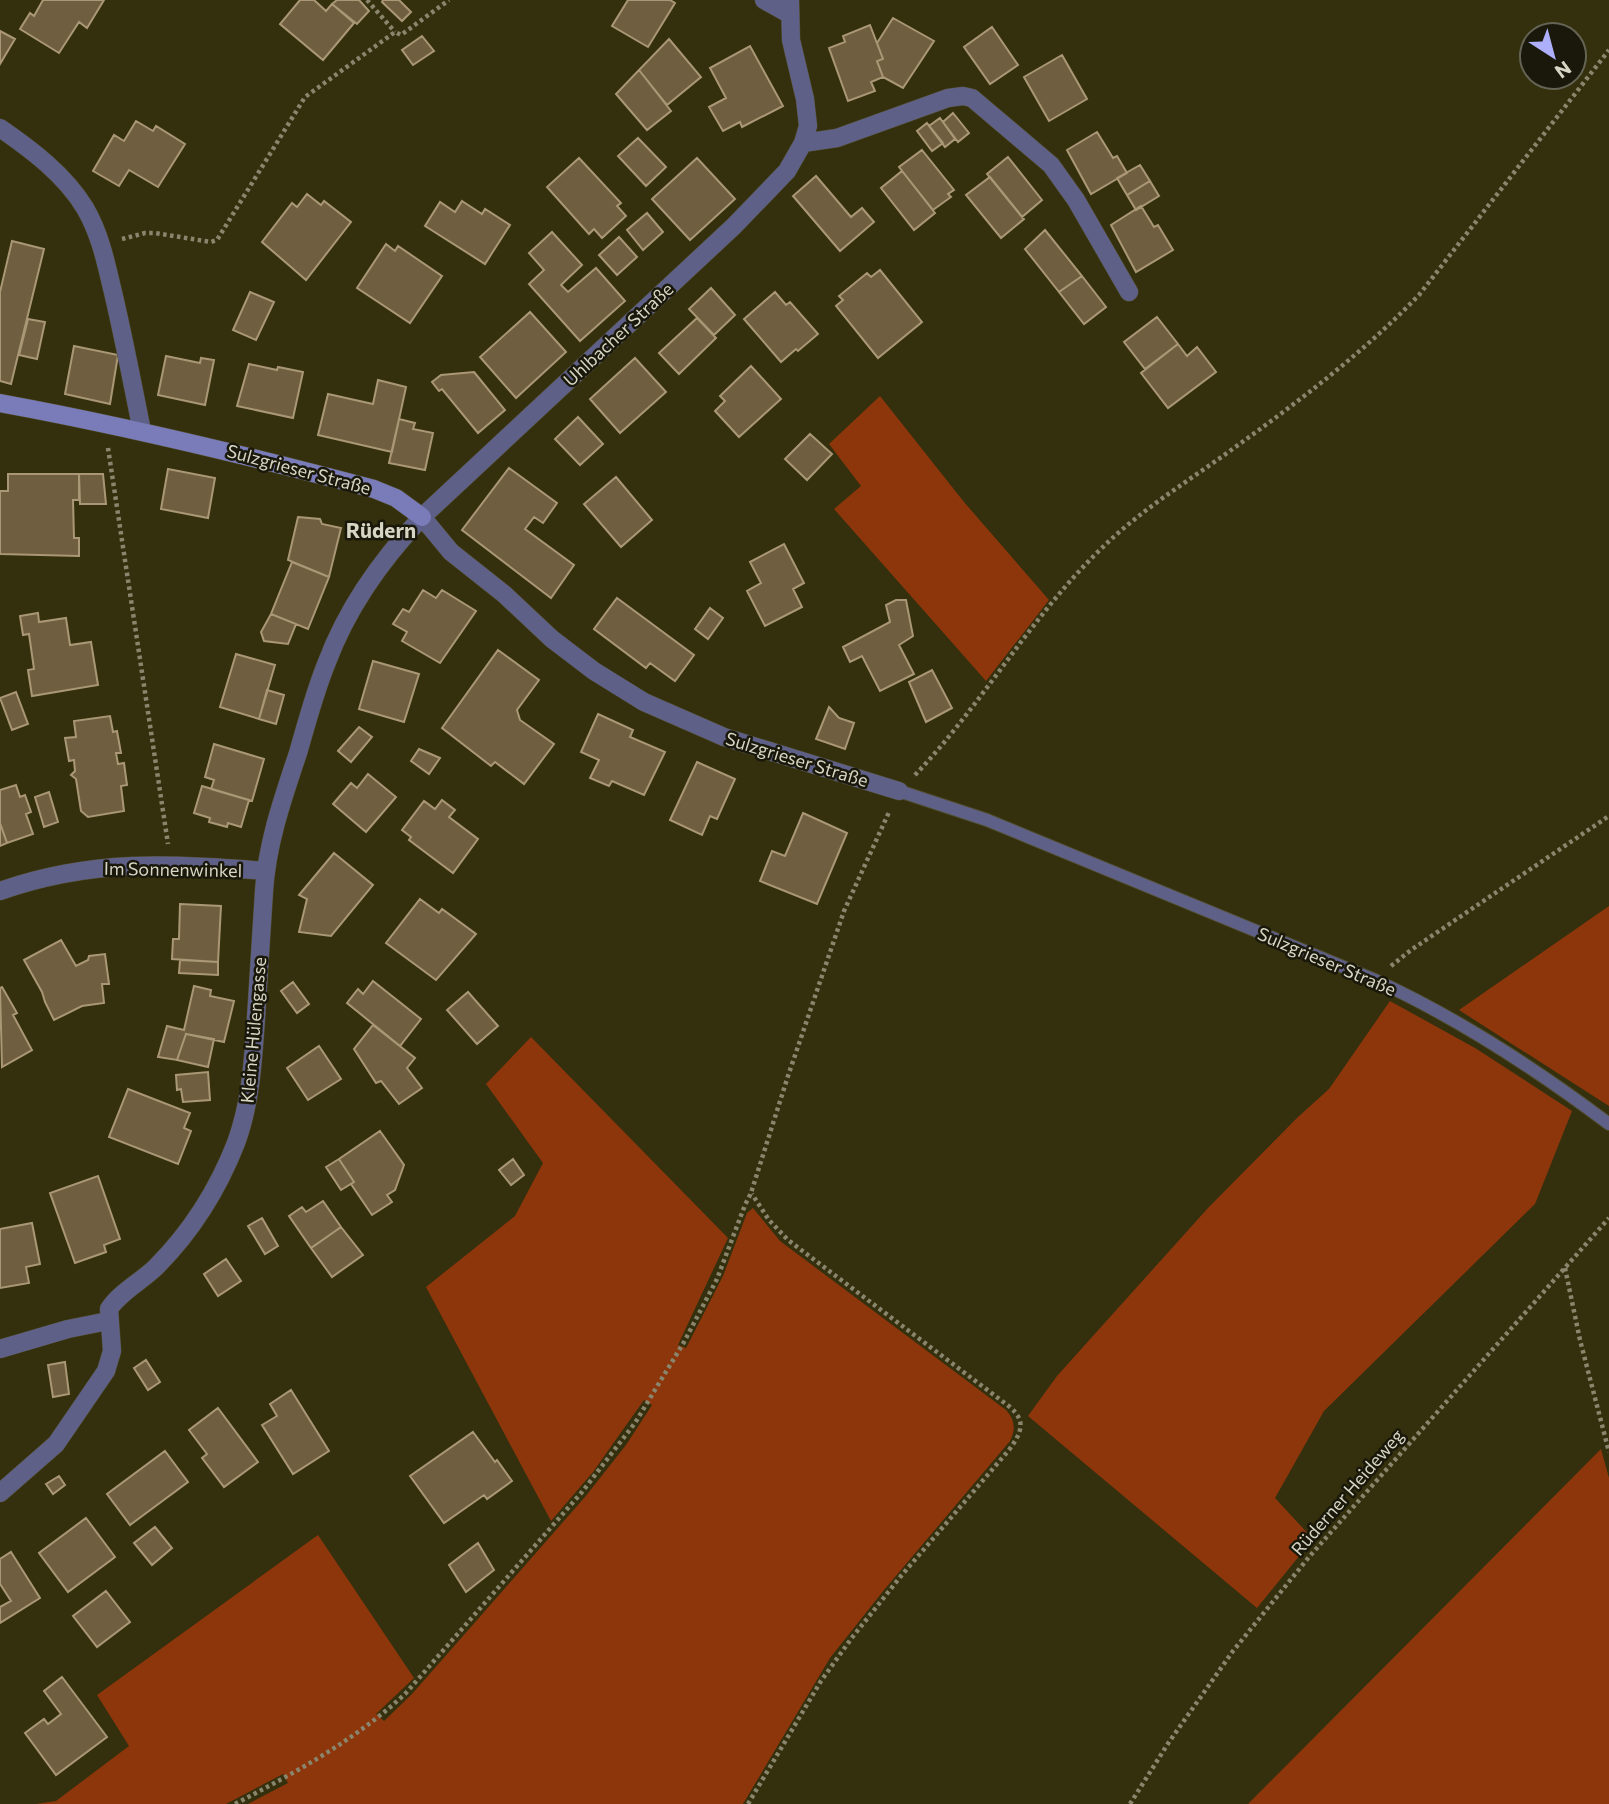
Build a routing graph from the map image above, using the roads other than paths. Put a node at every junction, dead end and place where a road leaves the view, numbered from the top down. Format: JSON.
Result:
{"nodes":[{"id":1,"x":764,"y":0,"type":"edge"},
{"id":2,"x":790,"y":7,"type":"edge"},
{"id":3,"x":0,"y":128,"type":"edge"},
{"id":4,"x":803,"y":143,"type":"junction"},
{"id":5,"x":1129,"y":292,"type":"dead end"},
{"id":6,"x":0,"y":403,"type":"edge"},
{"id":7,"x":142,"y":431,"type":"junction"},
{"id":8,"x":422,"y":517,"type":"junction"},
{"id":9,"x":899,"y":791,"type":"joint"},
{"id":10,"x":266,"y":871,"type":"junction"},
{"id":11,"x":0,"y":891,"type":"edge"},
{"id":12,"x":1609,"y":1124,"type":"edge"},
{"id":13,"x":108,"y":1321,"type":"junction"},
{"id":14,"x":0,"y":1349,"type":"edge"},
{"id":15,"x":0,"y":1493,"type":"edge"}],
"edges":[{"from":1,"to":2,"type":"street"},
{"from":2,"to":4,"type":"street","name":"Uhlbacher Straße"},
{"from":3,"to":7,"type":"street"},
{"from":4,"to":5,"type":"street"},
{"from":4,"to":8,"type":"street","name":"Uhlbacher Straße"},
{"from":6,"to":7,"type":"street","name":"Sulzgrieser Straße"},
{"from":7,"to":8,"type":"street","name":"Sulzgrieser Straße"},
{"from":8,"to":9,"type":"street","name":"Sulzgrieser Straße"},
{"from":8,"to":10,"type":"street","name":"Kleine Hülengasse"},
{"from":9,"to":12,"type":"lane","name":"Sulzgrieser Straße"},
{"from":10,"to":11,"type":"street","name":"Im Sonnenwinkel"},
{"from":10,"to":13,"type":"street","name":"Kleine Hülengasse"},
{"from":13,"to":14,"type":"street"},
{"from":13,"to":15,"type":"street"}]}
